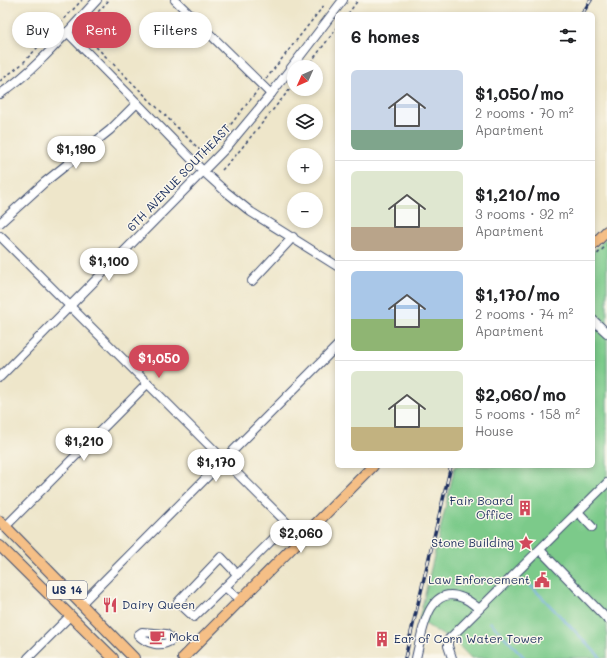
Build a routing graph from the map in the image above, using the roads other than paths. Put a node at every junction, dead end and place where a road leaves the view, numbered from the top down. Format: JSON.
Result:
{"nodes":[{"id":1,"x":97,"y":0,"type":"edge"},
{"id":2,"x":175,"y":0,"type":"edge"},
{"id":3,"x":339,"y":1,"type":"edge"},
{"id":4,"x":67,"y":32,"type":"junction"},
{"id":5,"x":0,"y":94,"type":"edge"},
{"id":6,"x":271,"y":94,"type":"junction"},
{"id":7,"x":138,"y":103,"type":"junction"},
{"id":8,"x":204,"y":172,"type":"junction"},
{"id":9,"x":0,"y":223,"type":"edge"},
{"id":10,"x":607,"y":231,"type":"edge"},
{"id":11,"x":0,"y":236,"type":"edge"},
{"id":12,"x":293,"y":237,"type":"junction"},
{"id":13,"x":595,"y":243,"type":"edge"},
{"id":14,"x":335,"y":265,"type":"edge"},
{"id":15,"x":252,"y":281,"type":"dead end"},
{"id":16,"x":70,"y":306,"type":"junction"},
{"id":17,"x":595,"y":322,"type":"edge"},
{"id":18,"x":607,"y":333,"type":"edge"},
{"id":19,"x":335,"y":348,"type":"edge"},
{"id":20,"x":0,"y":377,"type":"edge"},
{"id":21,"x":148,"y":383,"type":"junction"},
{"id":22,"x":224,"y":461,"type":"junction"},
{"id":23,"x":371,"y":468,"type":"edge"},
{"id":24,"x":607,"y":483,"type":"edge"},
{"id":25,"x":578,"y":512,"type":"junction"},
{"id":26,"x":3,"y":524,"type":"edge"},
{"id":27,"x":288,"y":524,"type":"junction"},
{"id":28,"x":592,"y":527,"type":"dead end"},
{"id":29,"x":302,"y":538,"type":"junction"},
{"id":30,"x":0,"y":546,"type":"edge"},
{"id":31,"x":540,"y":550,"type":"junction"},
{"id":32,"x":238,"y":575,"type":"junction"},
{"id":33,"x":225,"y":587,"type":"junction"},
{"id":34,"x":240,"y":600,"type":"junction"},
{"id":35,"x":81,"y":604,"type":"junction"},
{"id":36,"x":479,"y":609,"type":"junction"},
{"id":37,"x":70,"y":616,"type":"junction"},
{"id":38,"x":607,"y":619,"type":"edge"},
{"id":39,"x":28,"y":658,"type":"edge"},
{"id":40,"x":113,"y":658,"type":"edge"},
{"id":41,"x":134,"y":658,"type":"edge"},
{"id":42,"x":183,"y":658,"type":"edge"},
{"id":43,"x":416,"y":658,"type":"edge"},
{"id":44,"x":452,"y":658,"type":"edge"}],
"edges":[{"from":1,"to":4,"type":"street"},
{"from":2,"to":6,"type":"street"},
{"from":3,"to":6,"type":"street","name":"6TH AVENUE SOUTHEAST"},
{"from":4,"to":5,"type":"street"},
{"from":4,"to":7,"type":"street"},
{"from":6,"to":8,"type":"street","name":"6TH AVENUE SOUTHEAST"},
{"from":7,"to":8,"type":"street"},
{"from":7,"to":9,"type":"street"},
{"from":8,"to":12,"type":"street"},
{"from":8,"to":16,"type":"street","name":"6TH AVENUE SOUTHEAST"},
{"from":10,"to":13,"type":"main road"},
{"from":11,"to":16,"type":"street"},
{"from":12,"to":14,"type":"street"},
{"from":12,"to":15,"type":"street"},
{"from":16,"to":20,"type":"street","name":"6TH AVENUE SOUTHEAST"},
{"from":16,"to":21,"type":"street"},
{"from":17,"to":18,"type":"street"},
{"from":19,"to":22,"type":"street"},
{"from":21,"to":22,"type":"street"},
{"from":21,"to":26,"type":"street"},
{"from":22,"to":27,"type":"street"},
{"from":22,"to":35,"type":"street"},
{"from":23,"to":29,"type":"main road"},
{"from":24,"to":25,"type":"street"},
{"from":25,"to":28,"type":"street"},
{"from":25,"to":31,"type":"street"},
{"from":26,"to":35,"type":"main road","number":"US 14"},
{"from":27,"to":29,"type":"street"},
{"from":27,"to":32,"type":"street"},
{"from":29,"to":34,"type":"main road"},
{"from":30,"to":37,"type":"main road","number":"US 14"},
{"from":31,"to":36,"type":"street"},
{"from":31,"to":38,"type":"street"},
{"from":32,"to":33,"type":"street"},
{"from":32,"to":33,"type":"street"},
{"from":33,"to":34,"type":"street"},
{"from":34,"to":42,"type":"main road"},
{"from":35,"to":41,"type":"main road","number":"US 14"},
{"from":36,"to":43,"type":"street"},
{"from":36,"to":44,"type":"street"},
{"from":37,"to":39,"type":"street"},
{"from":37,"to":40,"type":"main road","number":"US 14"}]}
